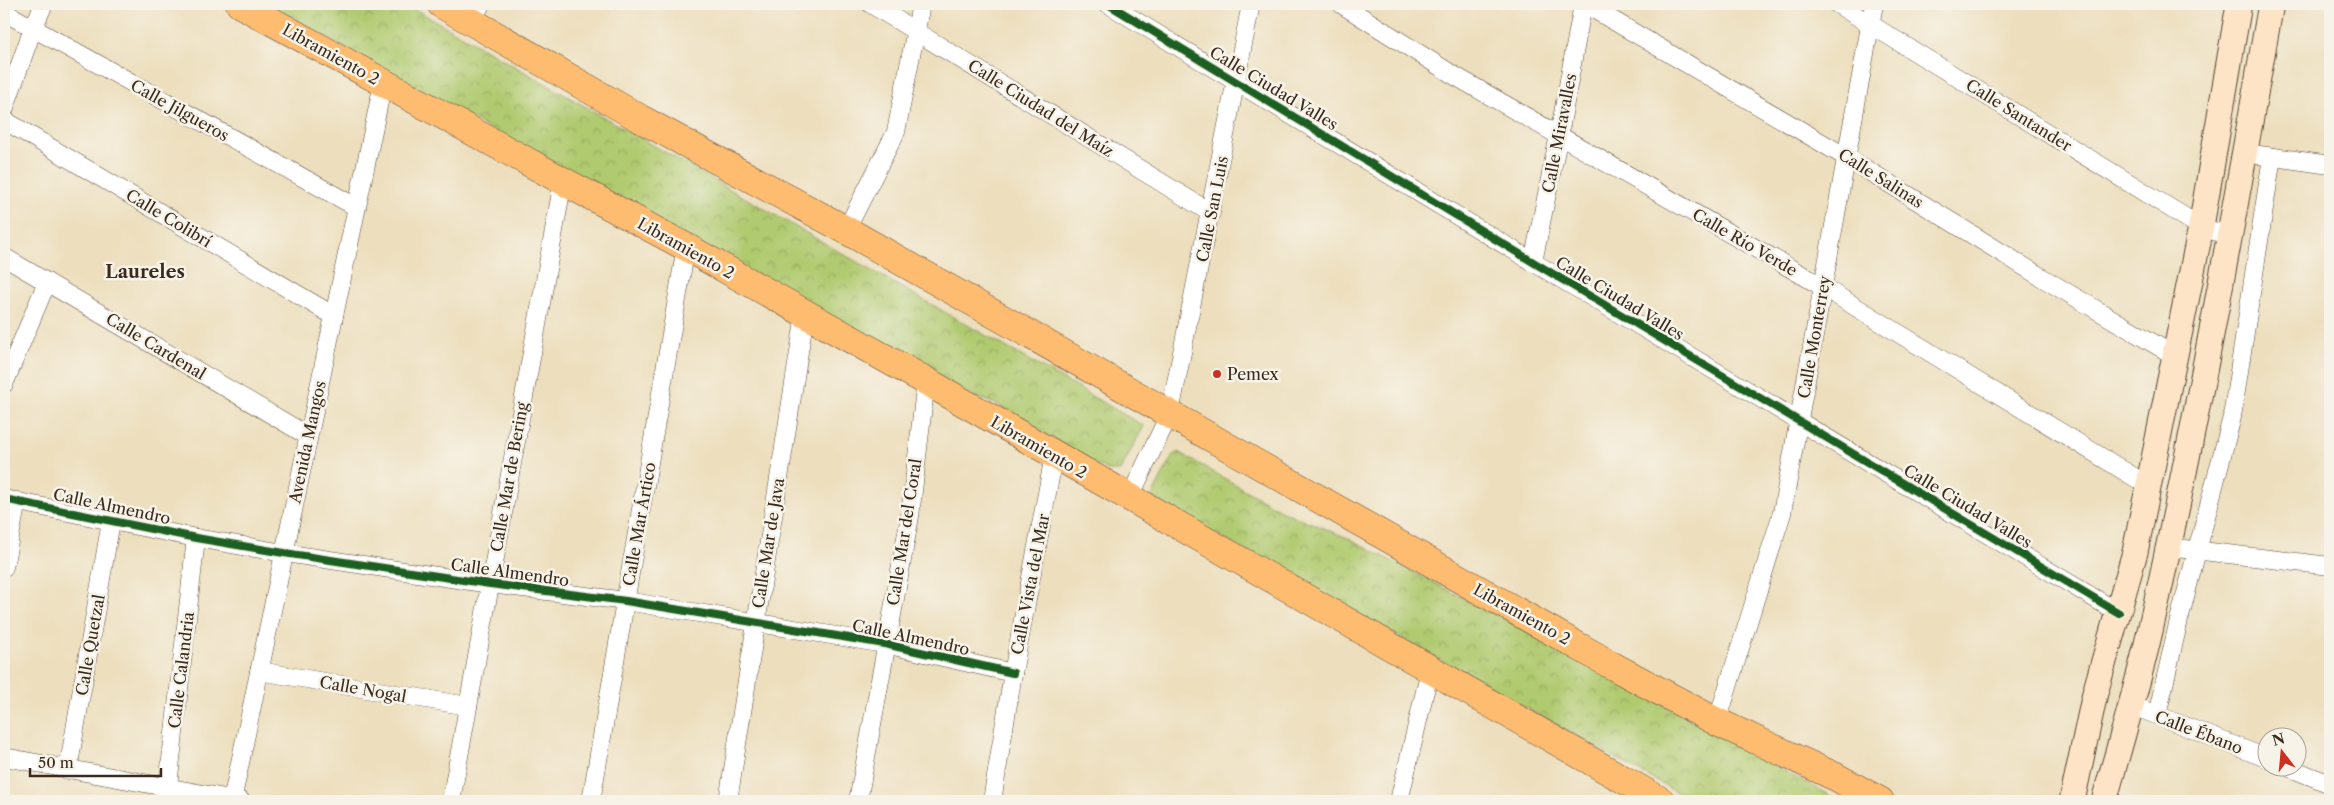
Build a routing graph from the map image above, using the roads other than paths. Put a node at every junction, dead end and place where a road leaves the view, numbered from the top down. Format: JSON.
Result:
{"nodes":[{"id":1,"x":44,"y":4,"type":"edge"},
{"id":2,"x":240,"y":4,"type":"edge"},
{"id":3,"x":441,"y":4,"type":"edge"},
{"id":4,"x":871,"y":4,"type":"edge"},
{"id":5,"x":921,"y":4,"type":"edge"},
{"id":6,"x":1108,"y":4,"type":"edge"},
{"id":7,"x":1251,"y":4,"type":"edge"},
{"id":8,"x":1341,"y":4,"type":"edge"},
{"id":9,"x":1584,"y":4,"type":"edge"},
{"id":10,"x":1837,"y":4,"type":"edge"},
{"id":11,"x":1874,"y":4,"type":"edge"},
{"id":12,"x":2239,"y":4,"type":"edge"},
{"id":13,"x":2271,"y":4,"type":"edge"},
{"id":14,"x":4,"y":12,"type":"edge"},
{"id":15,"x":477,"y":12,"type":"edge"},
{"id":16,"x":1871,"y":24,"type":"junction"},
{"id":17,"x":33,"y":28,"type":"junction"},
{"id":18,"x":916,"y":31,"type":"junction"},
{"id":19,"x":1236,"y":81,"type":"junction"},
{"id":20,"x":383,"y":83,"type":"junction"},
{"id":21,"x":4,"y":110,"type":"edge"},
{"id":22,"x":4,"y":120,"type":"edge"},
{"id":23,"x":1559,"y":135,"type":"junction"},
{"id":24,"x":2245,"y":153,"type":"junction"},
{"id":25,"x":1846,"y":157,"type":"junction"},
{"id":26,"x":2272,"y":157,"type":"junction"},
{"id":27,"x":2330,"y":165,"type":"edge"},
{"id":28,"x":563,"y":181,"type":"junction"},
{"id":29,"x":356,"y":208,"type":"junction"},
{"id":30,"x":1211,"y":213,"type":"junction"},
{"id":31,"x":2201,"y":227,"type":"junction"},
{"id":32,"x":846,"y":230,"type":"junction"},
{"id":33,"x":2229,"y":236,"type":"junction"},
{"id":34,"x":686,"y":247,"type":"junction"},
{"id":35,"x":4,"y":257,"type":"edge"},
{"id":36,"x":1532,"y":262,"type":"junction"},
{"id":37,"x":47,"y":282,"type":"junction"},
{"id":38,"x":1823,"y":288,"type":"junction"},
{"id":39,"x":805,"y":314,"type":"junction"},
{"id":40,"x":334,"y":316,"type":"junction"},
{"id":41,"x":2175,"y":356,"type":"junction"},
{"id":42,"x":926,"y":381,"type":"junction"},
{"id":43,"x":4,"y":384,"type":"edge"},
{"id":44,"x":1170,"y":414,"type":"junction"},
{"id":45,"x":1799,"y":420,"type":"junction"},
{"id":46,"x":308,"y":436,"type":"junction"},
{"id":47,"x":1054,"y":456,"type":"junction"},
{"id":48,"x":2148,"y":485,"type":"junction"},
{"id":49,"x":1129,"y":499,"type":"junction"},
{"id":50,"x":10,"y":500,"type":"edge"},
{"id":51,"x":111,"y":521,"type":"junction"},
{"id":52,"x":196,"y":538,"type":"junction"},
{"id":53,"x":2168,"y":547,"type":"junction"},
{"id":54,"x":2197,"y":551,"type":"junction"},
{"id":55,"x":284,"y":552,"type":"junction"},
{"id":56,"x":2330,"y":566,"type":"edge"},
{"id":57,"x":4,"y":567,"type":"edge"},
{"id":58,"x":490,"y":584,"type":"junction"},
{"id":59,"x":626,"y":602,"type":"junction"},
{"id":60,"x":2119,"y":614,"type":"junction"},
{"id":61,"x":756,"y":623,"type":"junction"},
{"id":62,"x":885,"y":644,"type":"junction"},
{"id":63,"x":1430,"y":670,"type":"junction"},
{"id":64,"x":259,"y":672,"type":"junction"},
{"id":65,"x":1013,"y":673,"type":"junction"},
{"id":66,"x":2131,"y":705,"type":"junction"},
{"id":67,"x":468,"y":706,"type":"junction"},
{"id":68,"x":2157,"y":715,"type":"junction"},
{"id":69,"x":1717,"y":722,"type":"junction"},
{"id":70,"x":2256,"y":754,"type":"edge"},
{"id":71,"x":4,"y":757,"type":"edge"},
{"id":72,"x":68,"y":770,"type":"junction"},
{"id":73,"x":2306,"y":774,"type":"edge"},
{"id":74,"x":2330,"y":784,"type":"edge"},
{"id":75,"x":166,"y":794,"type":"edge"},
{"id":76,"x":235,"y":801,"type":"edge"},
{"id":77,"x":450,"y":801,"type":"edge"},
{"id":78,"x":591,"y":801,"type":"edge"},
{"id":79,"x":728,"y":801,"type":"edge"},
{"id":80,"x":858,"y":801,"type":"edge"},
{"id":81,"x":992,"y":801,"type":"edge"},
{"id":82,"x":1399,"y":801,"type":"edge"},
{"id":83,"x":1661,"y":801,"type":"edge"},
{"id":84,"x":1880,"y":801,"type":"edge"},
{"id":85,"x":2072,"y":801,"type":"edge"},
{"id":86,"x":2104,"y":801,"type":"edge"}],
"edges":[{"from":1,"to":17,"type":"street"},
{"from":2,"to":20,"type":"main road","name":"Libramiento 2"},
{"from":3,"to":15,"type":"main road","name":"Libramiento 2"},
{"from":4,"to":18,"type":"street","name":"Calle Ciudad del Maíz"},
{"from":5,"to":18,"type":"street"},
{"from":6,"to":19,"type":"street","name":"Calle Ciudad Valles"},
{"from":7,"to":19,"type":"street","name":"Calle San Luis"},
{"from":8,"to":23,"type":"street","name":"Calle Río Verde"},
{"from":9,"to":23,"type":"street","name":"Calle Miravalles"},
{"from":9,"to":25,"type":"street","name":"Calle Salinas"},
{"from":10,"to":16,"type":"street","name":"Calle Santander"},
{"from":11,"to":16,"type":"street","name":"Calle Monterrey"},
{"from":12,"to":31,"type":"main road"},
{"from":13,"to":24,"type":"main road"},
{"from":14,"to":17,"type":"street","name":"Calle Jilgueros"},
{"from":15,"to":32,"type":"main road","name":"Libramiento 2"},
{"from":16,"to":25,"type":"street","name":"Calle Monterrey"},
{"from":16,"to":31,"type":"street","name":"Calle Santander"},
{"from":17,"to":21,"type":"street"},
{"from":17,"to":29,"type":"street","name":"Calle Jilgueros"},
{"from":18,"to":30,"type":"street","name":"Calle Ciudad del Maíz"},
{"from":18,"to":32,"type":"street"},
{"from":19,"to":30,"type":"street","name":"Calle San Luis"},
{"from":19,"to":36,"type":"street","name":"Calle Ciudad Valles"},
{"from":20,"to":28,"type":"main road","name":"Libramiento 2"},
{"from":20,"to":29,"type":"street","name":"Avenida Mangos"},
{"from":22,"to":40,"type":"street","name":"Calle Colibrí"},
{"from":23,"to":36,"type":"street","name":"Calle Miravalles"},
{"from":23,"to":38,"type":"street","name":"Calle Río Verde"},
{"from":24,"to":26,"type":"street"},
{"from":24,"to":33,"type":"main road"},
{"from":25,"to":38,"type":"street","name":"Calle Monterrey"},
{"from":25,"to":41,"type":"street","name":"Calle Salinas"},
{"from":26,"to":27,"type":"street"},
{"from":26,"to":54,"type":"street"},
{"from":28,"to":34,"type":"main road","name":"Libramiento 2"},
{"from":28,"to":58,"type":"street","name":"Calle Mar de Bering"},
{"from":29,"to":40,"type":"street","name":"Avenida Mangos"},
{"from":30,"to":44,"type":"street","name":"Calle San Luis"},
{"from":31,"to":33,"type":"street","name":"Calle Santander"},
{"from":31,"to":41,"type":"main road"},
{"from":32,"to":44,"type":"main road","name":"Libramiento 2"},
{"from":33,"to":53,"type":"main road"},
{"from":34,"to":39,"type":"main road","name":"Libramiento 2"},
{"from":34,"to":59,"type":"street","name":"Calle Mar Ártico"},
{"from":35,"to":37,"type":"street","name":"Calle Cardenal"},
{"from":36,"to":45,"type":"street","name":"Calle Ciudad Valles"},
{"from":37,"to":43,"type":"street"},
{"from":37,"to":46,"type":"street","name":"Calle Cardenal"},
{"from":38,"to":45,"type":"street","name":"Calle Monterrey"},
{"from":38,"to":48,"type":"street","name":"Calle Río Verde"},
{"from":39,"to":42,"type":"main road","name":"Libramiento 2"},
{"from":39,"to":61,"type":"street","name":"Calle Mar de Java"},
{"from":40,"to":46,"type":"street","name":"Avenida Mangos"},
{"from":41,"to":48,"type":"main road"},
{"from":42,"to":47,"type":"main road","name":"Libramiento 2"},
{"from":42,"to":62,"type":"street","name":"Calle Mar del Coral"},
{"from":44,"to":49,"type":"street"},
{"from":44,"to":69,"type":"main road","name":"Libramiento 2"},
{"from":45,"to":60,"type":"street","name":"Calle Ciudad Valles"},
{"from":45,"to":69,"type":"street","name":"Calle Monterrey"},
{"from":46,"to":55,"type":"street","name":"Avenida Mangos"},
{"from":47,"to":49,"type":"main road","name":"Libramiento 2"},
{"from":47,"to":65,"type":"street","name":"Calle Vista del Mar"},
{"from":48,"to":60,"type":"main road"},
{"from":49,"to":63,"type":"main road","name":"Libramiento 2"},
{"from":50,"to":51,"type":"street","name":"Calle Almendro"},
{"from":50,"to":57,"type":"street"},
{"from":51,"to":52,"type":"street","name":"Calle Almendro"},
{"from":51,"to":72,"type":"street","name":"Calle Quetzal"},
{"from":52,"to":55,"type":"street","name":"Calle Almendro"},
{"from":52,"to":75,"type":"street","name":"Calle Calandria"},
{"from":53,"to":54,"type":"street"},
{"from":53,"to":66,"type":"main road"},
{"from":54,"to":56,"type":"street"},
{"from":54,"to":68,"type":"street"},
{"from":55,"to":58,"type":"street","name":"Calle Almendro"},
{"from":55,"to":64,"type":"street","name":"Avenida Mangos"},
{"from":58,"to":59,"type":"street","name":"Calle Almendro"},
{"from":58,"to":67,"type":"street","name":"Calle Mar de Bering"},
{"from":59,"to":61,"type":"street","name":"Calle Almendro"},
{"from":59,"to":78,"type":"street","name":"Calle Mar Ártico"},
{"from":60,"to":85,"type":"main road"},
{"from":61,"to":62,"type":"street","name":"Calle Almendro"},
{"from":61,"to":79,"type":"street","name":"Calle Mar de Java"},
{"from":62,"to":65,"type":"street","name":"Calle Almendro"},
{"from":62,"to":80,"type":"street","name":"Calle Mar del Coral"},
{"from":63,"to":82,"type":"street"},
{"from":63,"to":83,"type":"main road","name":"Libramiento 2"},
{"from":64,"to":67,"type":"street","name":"Calle Nogal"},
{"from":64,"to":76,"type":"street","name":"Avenida Mangos"},
{"from":65,"to":81,"type":"street","name":"Calle Vista del Mar"},
{"from":66,"to":68,"type":"street","name":"Calle Ébano"},
{"from":66,"to":86,"type":"main road"},
{"from":67,"to":77,"type":"street","name":"Calle Mar de Bering"},
{"from":68,"to":70,"type":"street","name":"Calle Ébano"},
{"from":69,"to":84,"type":"main road","name":"Libramiento 2"},
{"from":71,"to":72,"type":"street"},
{"from":72,"to":75,"type":"street"},
{"from":73,"to":74,"type":"street"},
{"from":75,"to":76,"type":"street"}]}
